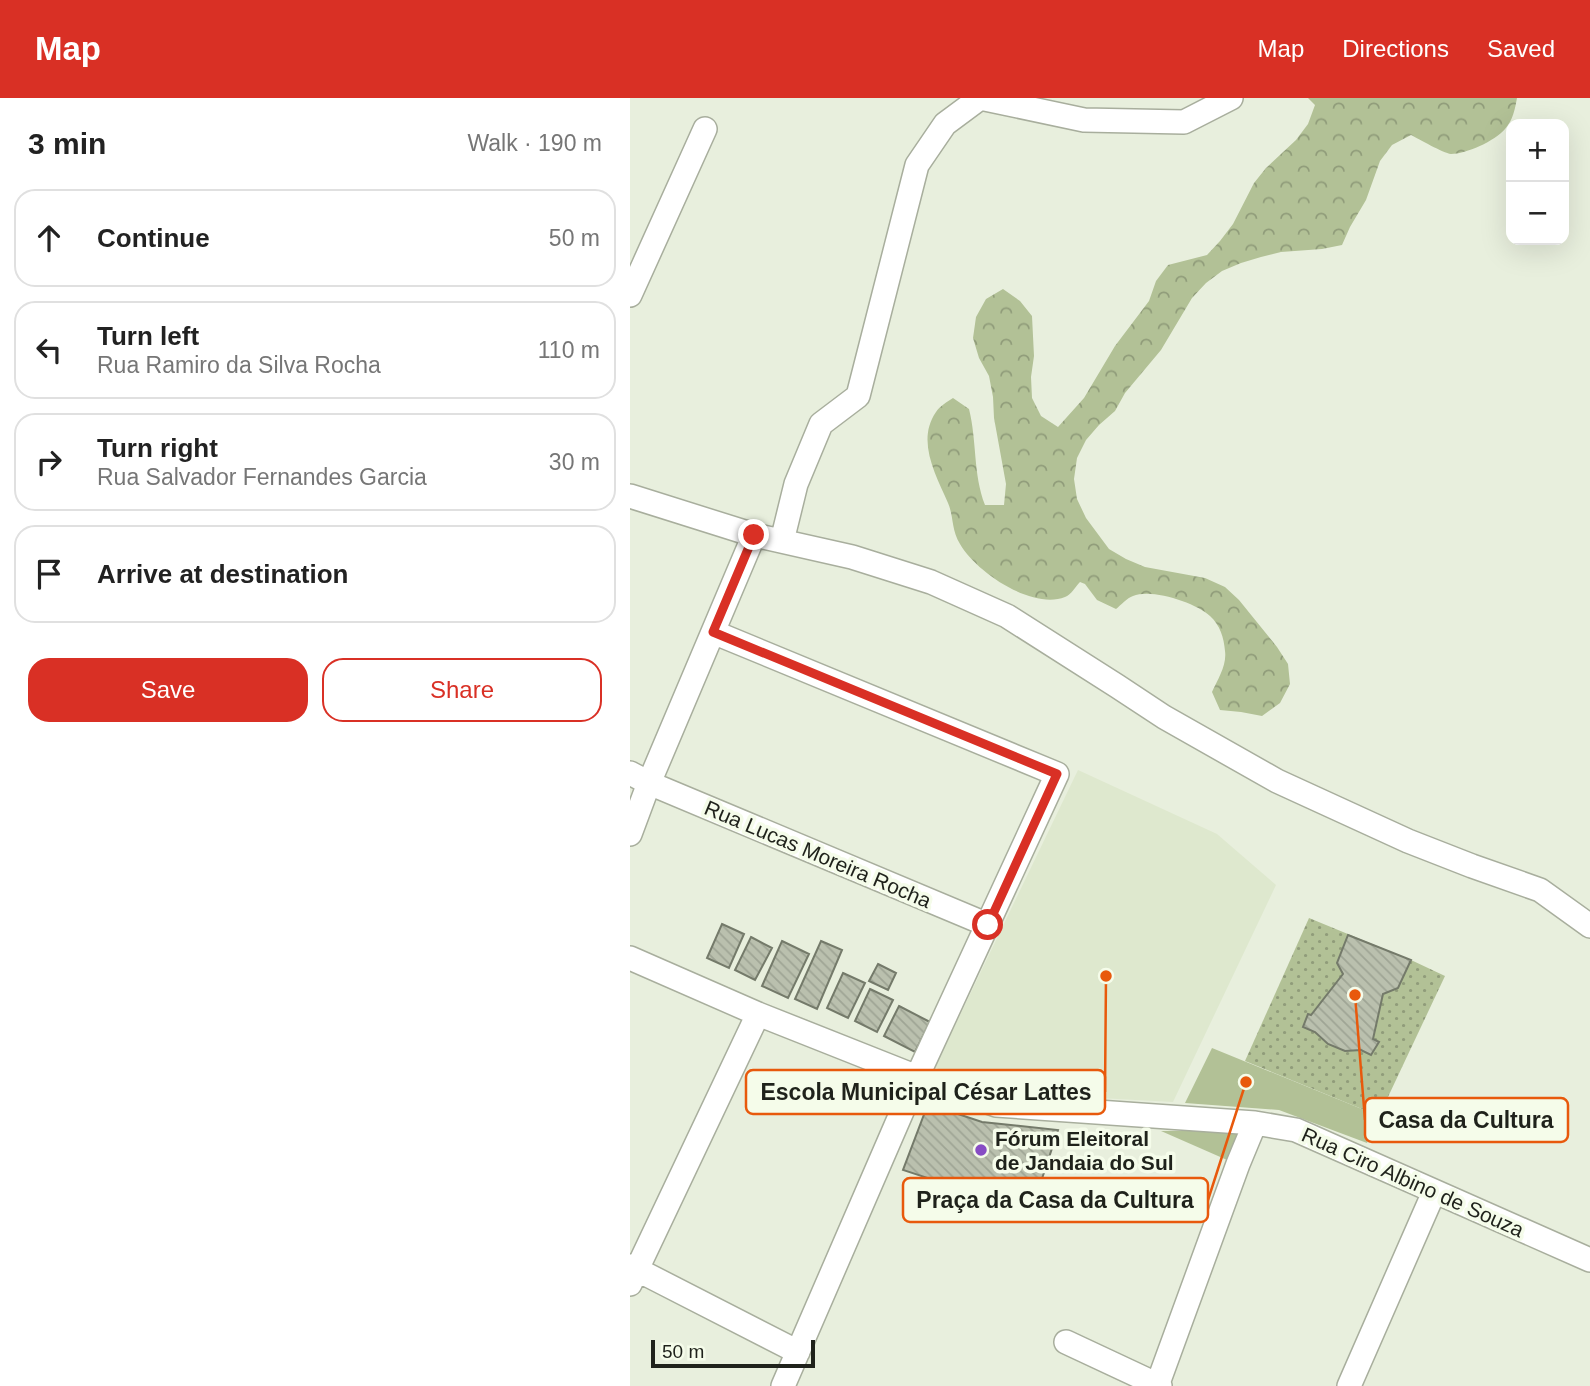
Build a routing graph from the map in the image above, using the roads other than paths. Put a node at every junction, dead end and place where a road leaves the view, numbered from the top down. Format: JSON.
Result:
{"nodes":[{"id":1,"x":1231,"y":98,"type":"edge"},
{"id":2,"x":705,"y":129,"type":"dead end"},
{"id":3,"x":630,"y":295,"type":"edge"},
{"id":4,"x":630,"y":496,"type":"edge"},
{"id":5,"x":754,"y":535,"type":"junction"},
{"id":6,"x":782,"y":541,"type":"junction"},
{"id":7,"x":713,"y":632,"type":"junction"},
{"id":8,"x":640,"y":778,"type":"edge"},
{"id":9,"x":630,"y":834,"type":"edge"},
{"id":10,"x":988,"y":925,"type":"junction"},
{"id":11,"x":1590,"y":926,"type":"edge"},
{"id":12,"x":630,"y":958,"type":"edge"},
{"id":13,"x":758,"y":1014,"type":"junction"},
{"id":14,"x":917,"y":1077,"type":"junction"},
{"id":15,"x":1255,"y":1123,"type":"junction"},
{"id":16,"x":1434,"y":1192,"type":"junction"},
{"id":17,"x":1590,"y":1260,"type":"edge"},
{"id":18,"x":632,"y":1273,"type":"edge"},
{"id":19,"x":1066,"y":1342,"type":"dead end"},
{"id":20,"x":798,"y":1352,"type":"junction"},
{"id":21,"x":783,"y":1386,"type":"edge"},
{"id":22,"x":1158,"y":1386,"type":"edge"},
{"id":23,"x":1349,"y":1386,"type":"edge"}],
"edges":[{"from":1,"to":6,"type":"street"},
{"from":2,"to":3,"type":"street"},
{"from":4,"to":5,"type":"street"},
{"from":5,"to":6,"type":"street"},
{"from":5,"to":7,"type":"street"},
{"from":6,"to":11,"type":"street"},
{"from":7,"to":8,"type":"street"},
{"from":7,"to":10,"type":"street"},
{"from":8,"to":9,"type":"street"},
{"from":8,"to":10,"type":"street","name":"Rua Lucas Moreira Rocha"},
{"from":10,"to":14,"type":"street"},
{"from":12,"to":13,"type":"street","name":"Rua Ciro Albino de Souza"},
{"from":13,"to":14,"type":"street","name":"Rua Ciro Albino de Souza"},
{"from":13,"to":18,"type":"street"},
{"from":14,"to":15,"type":"street","name":"Rua Ciro Albino de Souza"},
{"from":14,"to":20,"type":"street"},
{"from":15,"to":16,"type":"street","name":"Rua Ciro Albino de Souza"},
{"from":15,"to":22,"type":"street"},
{"from":16,"to":17,"type":"street","name":"Rua Ciro Albino de Souza"},
{"from":16,"to":23,"type":"street"},
{"from":18,"to":20,"type":"street"},
{"from":19,"to":22,"type":"street"},
{"from":20,"to":21,"type":"street"}]}
